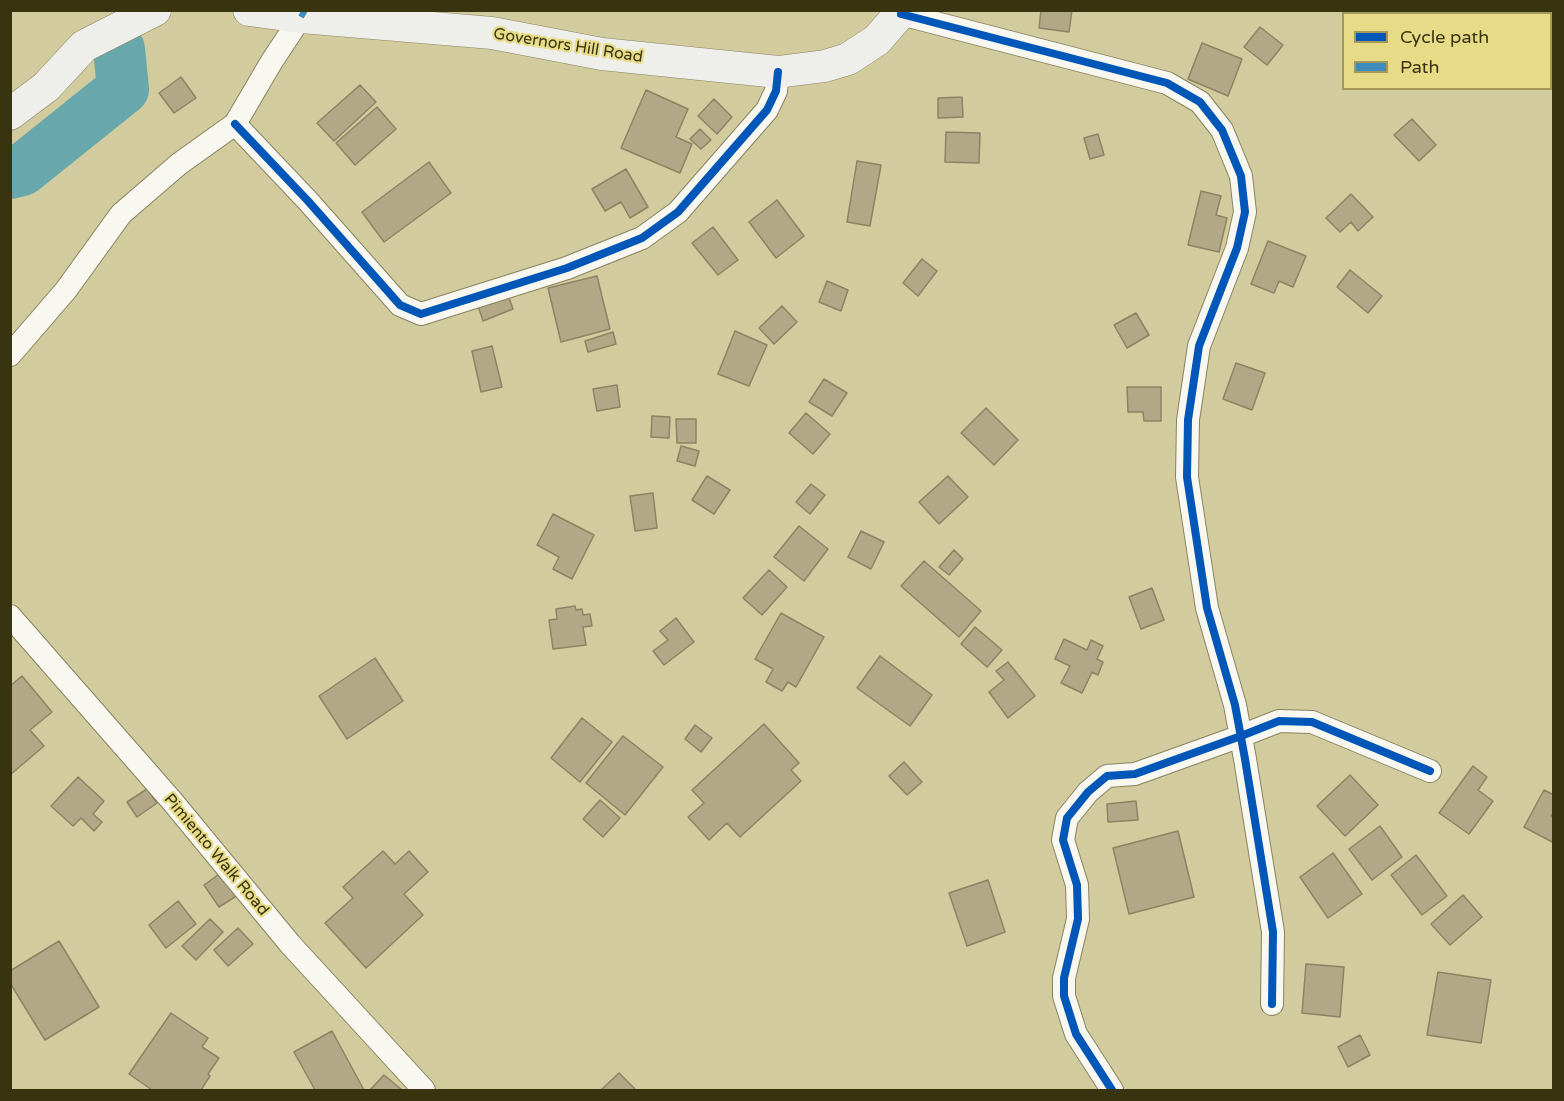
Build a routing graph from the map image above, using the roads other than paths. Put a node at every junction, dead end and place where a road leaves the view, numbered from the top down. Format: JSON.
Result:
{"nodes":[{"id":1,"x":155,"y":10,"type":"edge"},
{"id":2,"x":249,"y":10,"type":"edge"},
{"id":3,"x":902,"y":12,"type":"edge"},
{"id":4,"x":302,"y":17,"type":"junction"},
{"id":5,"x":778,"y":72,"type":"junction"},
{"id":6,"x":10,"y":114,"type":"edge"},
{"id":7,"x":236,"y":124,"type":"junction"},
{"id":8,"x":10,"y":355,"type":"edge"},
{"id":9,"x":10,"y":616,"type":"edge"},
{"id":10,"x":1241,"y":736,"type":"junction"},
{"id":11,"x":1430,"y":771,"type":"dead end"},
{"id":12,"x":1272,"y":1004,"type":"dead end"},
{"id":13,"x":424,"y":1090,"type":"edge"},
{"id":14,"x":1112,"y":1090,"type":"edge"}],
"edges":[{"from":1,"to":6,"type":"street"},
{"from":2,"to":4,"type":"street","name":"Governors Hill Road"},
{"from":3,"to":5,"type":"street","name":"Governors Hill Road"},
{"from":3,"to":10,"type":"street"},
{"from":4,"to":5,"type":"street","name":"Governors Hill Road"},
{"from":4,"to":7,"type":"street"},
{"from":5,"to":7,"type":"street"},
{"from":7,"to":8,"type":"street"},
{"from":9,"to":13,"type":"street","name":"Pimiento Walk Road"},
{"from":10,"to":11,"type":"street"},
{"from":10,"to":12,"type":"street"},
{"from":10,"to":14,"type":"street"}]}
